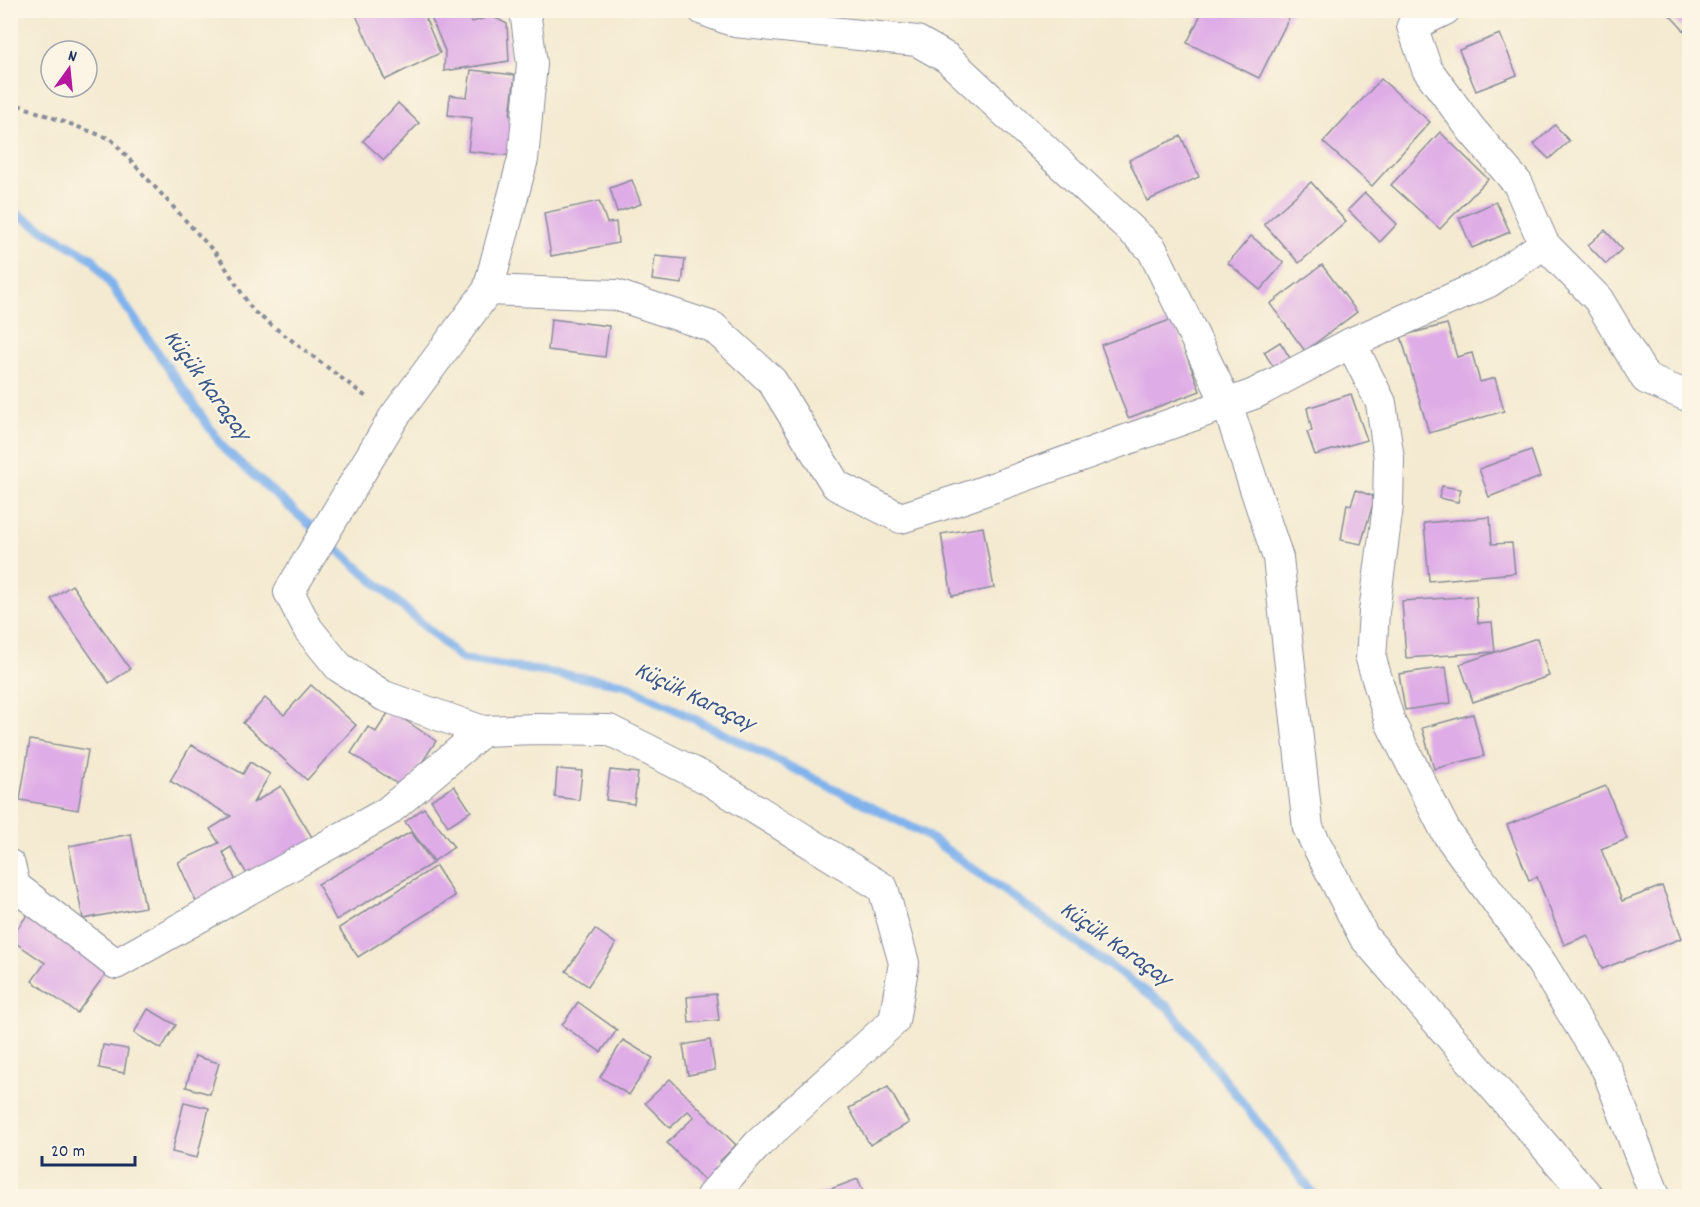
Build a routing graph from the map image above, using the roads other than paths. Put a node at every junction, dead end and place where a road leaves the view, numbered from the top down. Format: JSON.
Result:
{"nodes":[{"id":1,"x":525,"y":10,"type":"edge"},
{"id":2,"x":703,"y":10,"type":"edge"},
{"id":3,"x":1445,"y":10,"type":"edge"},
{"id":4,"x":1544,"y":244,"type":"junction"},
{"id":5,"x":488,"y":290,"type":"junction"},
{"id":6,"x":1352,"y":343,"type":"junction"},
{"id":7,"x":1689,"y":397,"type":"edge"},
{"id":8,"x":1227,"y":404,"type":"junction"},
{"id":9,"x":483,"y":731,"type":"junction"},
{"id":10,"x":12,"y":882,"type":"edge"},
{"id":11,"x":711,"y":1197,"type":"edge"},
{"id":12,"x":1588,"y":1197,"type":"edge"},
{"id":13,"x":1655,"y":1197,"type":"edge"}],
"edges":[{"from":1,"to":5,"type":"street"},
{"from":2,"to":8,"type":"street"},
{"from":3,"to":4,"type":"street"},
{"from":4,"to":6,"type":"street"},
{"from":4,"to":7,"type":"street"},
{"from":5,"to":8,"type":"street"},
{"from":5,"to":9,"type":"street"},
{"from":6,"to":8,"type":"street"},
{"from":6,"to":13,"type":"street"},
{"from":8,"to":12,"type":"street"},
{"from":9,"to":10,"type":"street"},
{"from":9,"to":11,"type":"street"}]}
